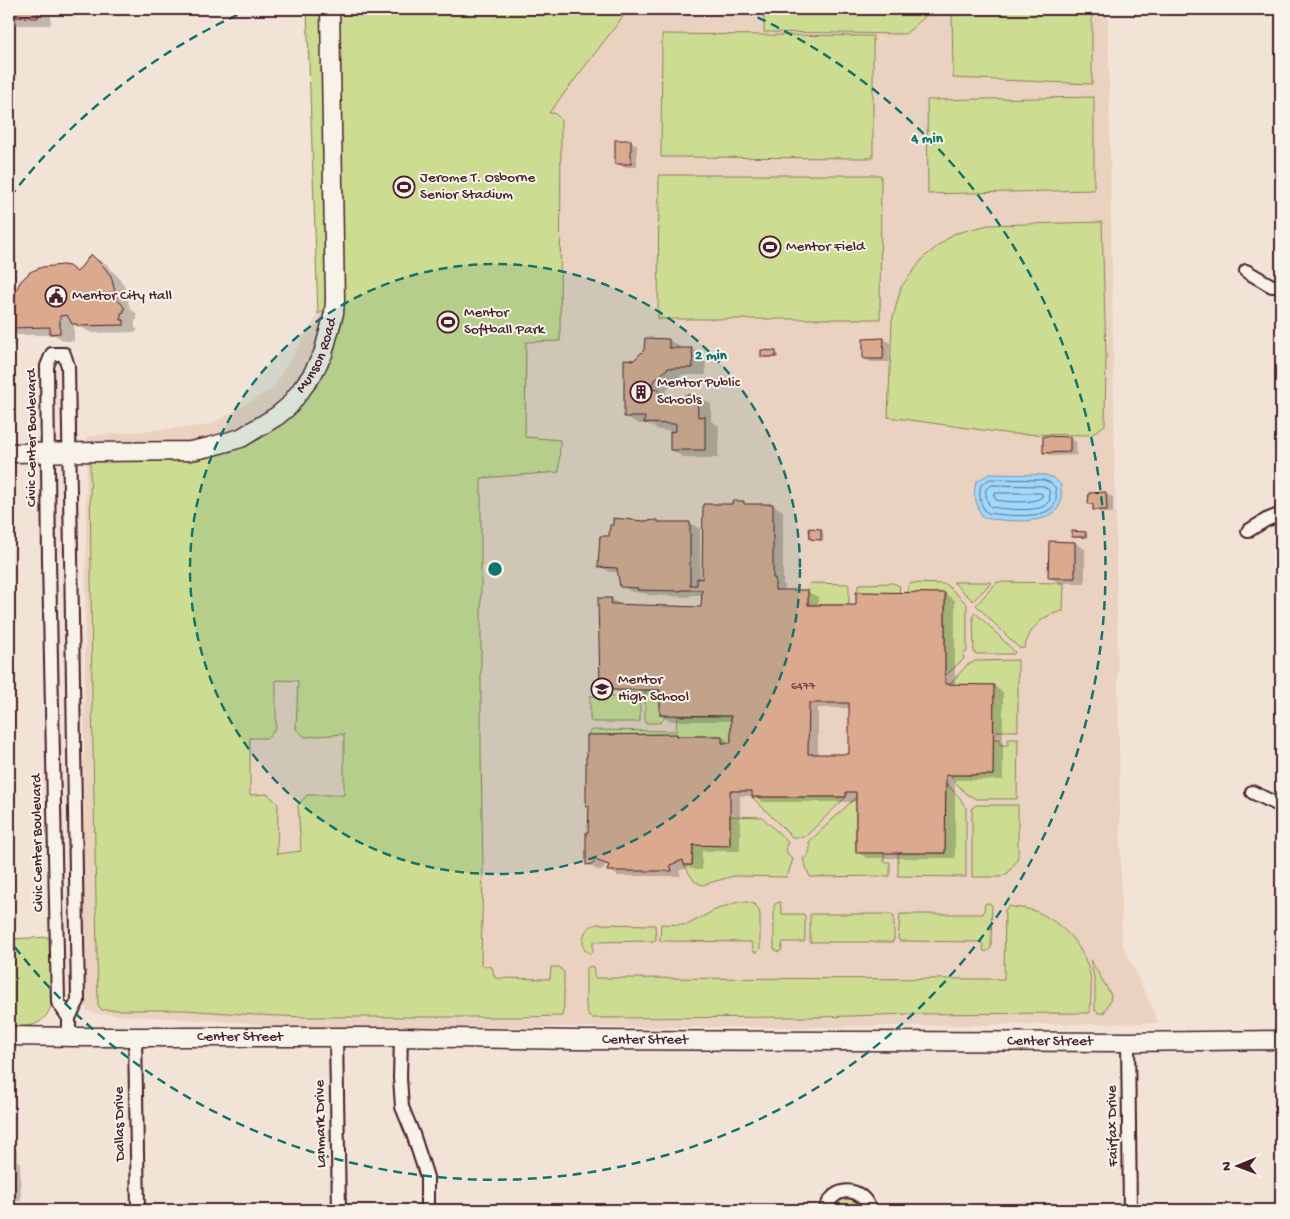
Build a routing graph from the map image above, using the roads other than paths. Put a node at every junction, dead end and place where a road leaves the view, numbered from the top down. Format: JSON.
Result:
{"nodes":[{"id":1,"x":330,"y":9,"type":"edge"},
{"id":2,"x":1246,"y":271,"type":"dead end"},
{"id":3,"x":1281,"y":286,"type":"edge"},
{"id":4,"x":9,"y":453,"type":"edge"},
{"id":5,"x":48,"y":453,"type":"junction"},
{"id":6,"x":70,"y":453,"type":"junction"},
{"id":7,"x":1281,"y":514,"type":"edge"},
{"id":8,"x":1248,"y":530,"type":"dead end"},
{"id":9,"x":1252,"y":792,"type":"dead end"},
{"id":10,"x":1281,"y":806,"type":"edge"},
{"id":11,"x":69,"y":1018,"type":"junction"},
{"id":12,"x":9,"y":1036,"type":"edge"},
{"id":13,"x":69,"y":1037,"type":"junction"},
{"id":14,"x":135,"y":1037,"type":"junction"},
{"id":15,"x":401,"y":1037,"type":"junction"},
{"id":16,"x":336,"y":1038,"type":"junction"},
{"id":17,"x":1281,"y":1040,"type":"edge"},
{"id":18,"x":1128,"y":1042,"type":"junction"},
{"id":19,"x":138,"y":1210,"type":"edge"},
{"id":20,"x":339,"y":1210,"type":"edge"},
{"id":21,"x":427,"y":1210,"type":"edge"},
{"id":22,"x":826,"y":1210,"type":"edge"},
{"id":23,"x":870,"y":1210,"type":"edge"},
{"id":24,"x":1130,"y":1210,"type":"edge"}],
"edges":[{"from":1,"to":6,"type":"main road","name":"Munson Road"},
{"from":2,"to":3,"type":"street"},
{"from":4,"to":5,"type":"main road","name":"Munson Road"},
{"from":5,"to":6,"type":"main road","name":"Munson Road"},
{"from":5,"to":6,"type":"street","name":"Civic Center Boulevard"},
{"from":5,"to":11,"type":"street","name":"Civic Center Boulevard"},
{"from":6,"to":11,"type":"street","name":"Civic Center Boulevard"},
{"from":7,"to":8,"type":"street"},
{"from":9,"to":10,"type":"street"},
{"from":11,"to":13,"type":"street","name":"Civic Center Boulevard"},
{"from":12,"to":13,"type":"main road","name":"Center Street"},
{"from":13,"to":14,"type":"main road","name":"Center Street"},
{"from":14,"to":16,"type":"main road","name":"Center Street"},
{"from":14,"to":19,"type":"street","name":"Dallas Drive"},
{"from":15,"to":16,"type":"main road","name":"Center Street"},
{"from":15,"to":18,"type":"main road","name":"Center Street"},
{"from":15,"to":21,"type":"street"},
{"from":16,"to":20,"type":"street","name":"Lanmark Drive"},
{"from":17,"to":18,"type":"main road","name":"Center Street"},
{"from":18,"to":24,"type":"street","name":"Fairfax Drive"},
{"from":22,"to":23,"type":"street"}]}
